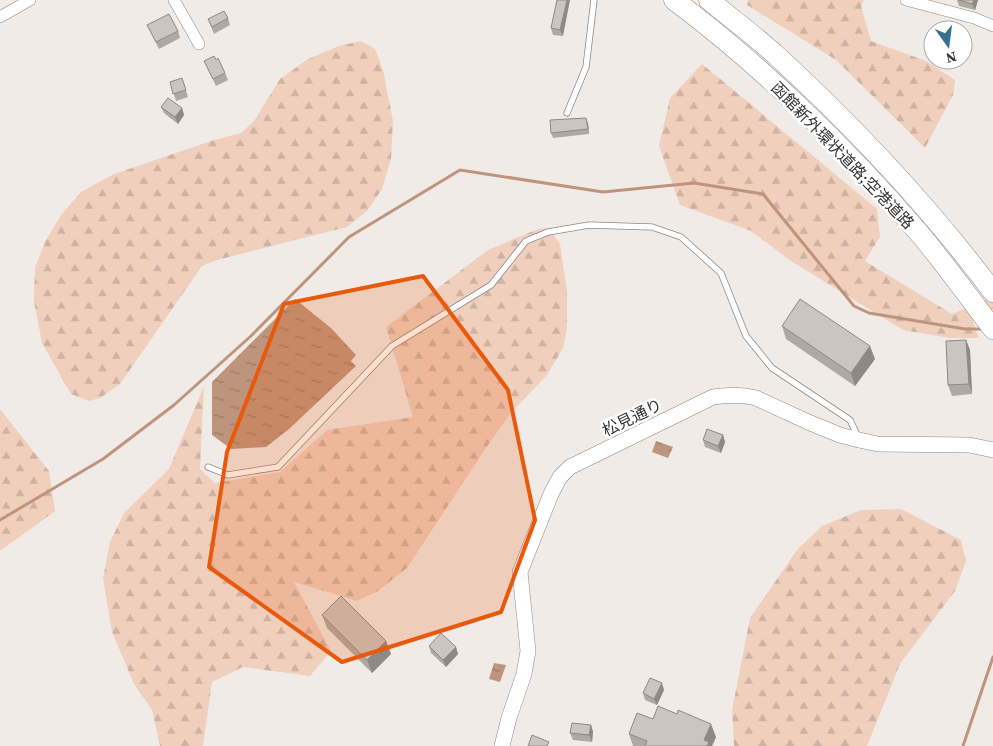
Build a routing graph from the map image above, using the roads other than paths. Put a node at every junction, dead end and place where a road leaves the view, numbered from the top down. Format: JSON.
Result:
{"nodes":[{"id":1,"x":30,"y":0,"type":"edge"},
{"id":2,"x":174,"y":0,"type":"edge"},
{"id":3,"x":594,"y":0,"type":"edge"},
{"id":4,"x":674,"y":0,"type":"edge"},
{"id":5,"x":710,"y":0,"type":"edge"},
{"id":6,"x":906,"y":0,"type":"edge"},
{"id":7,"x":0,"y":16,"type":"edge"},
{"id":8,"x":993,"y":26,"type":"edge"},
{"id":9,"x":199,"y":44,"type":"dead end"},
{"id":10,"x":567,"y":113,"type":"dead end"},
{"id":11,"x":993,"y":292,"type":"edge"},
{"id":12,"x":993,"y":329,"type":"edge"},
{"id":13,"x":859,"y":440,"type":"junction"},
{"id":14,"x":993,"y":450,"type":"edge"},
{"id":15,"x":208,"y":466,"type":"dead end"},
{"id":16,"x":502,"y":746,"type":"edge"}],
"edges":[{"from":1,"to":7,"type":"street"},
{"from":2,"to":9,"type":"street"},
{"from":3,"to":10,"type":"lane"},
{"from":4,"to":12,"type":"highway","name":"函館新外環状道路;空港道路"},
{"from":5,"to":11,"type":"highway","name":"函館新外環状道路;空港道路"},
{"from":6,"to":8,"type":"street"},
{"from":13,"to":14,"type":"street","name":"松見通り"},
{"from":13,"to":15,"type":"lane"},
{"from":13,"to":16,"type":"street","name":"松見通り"}]}
